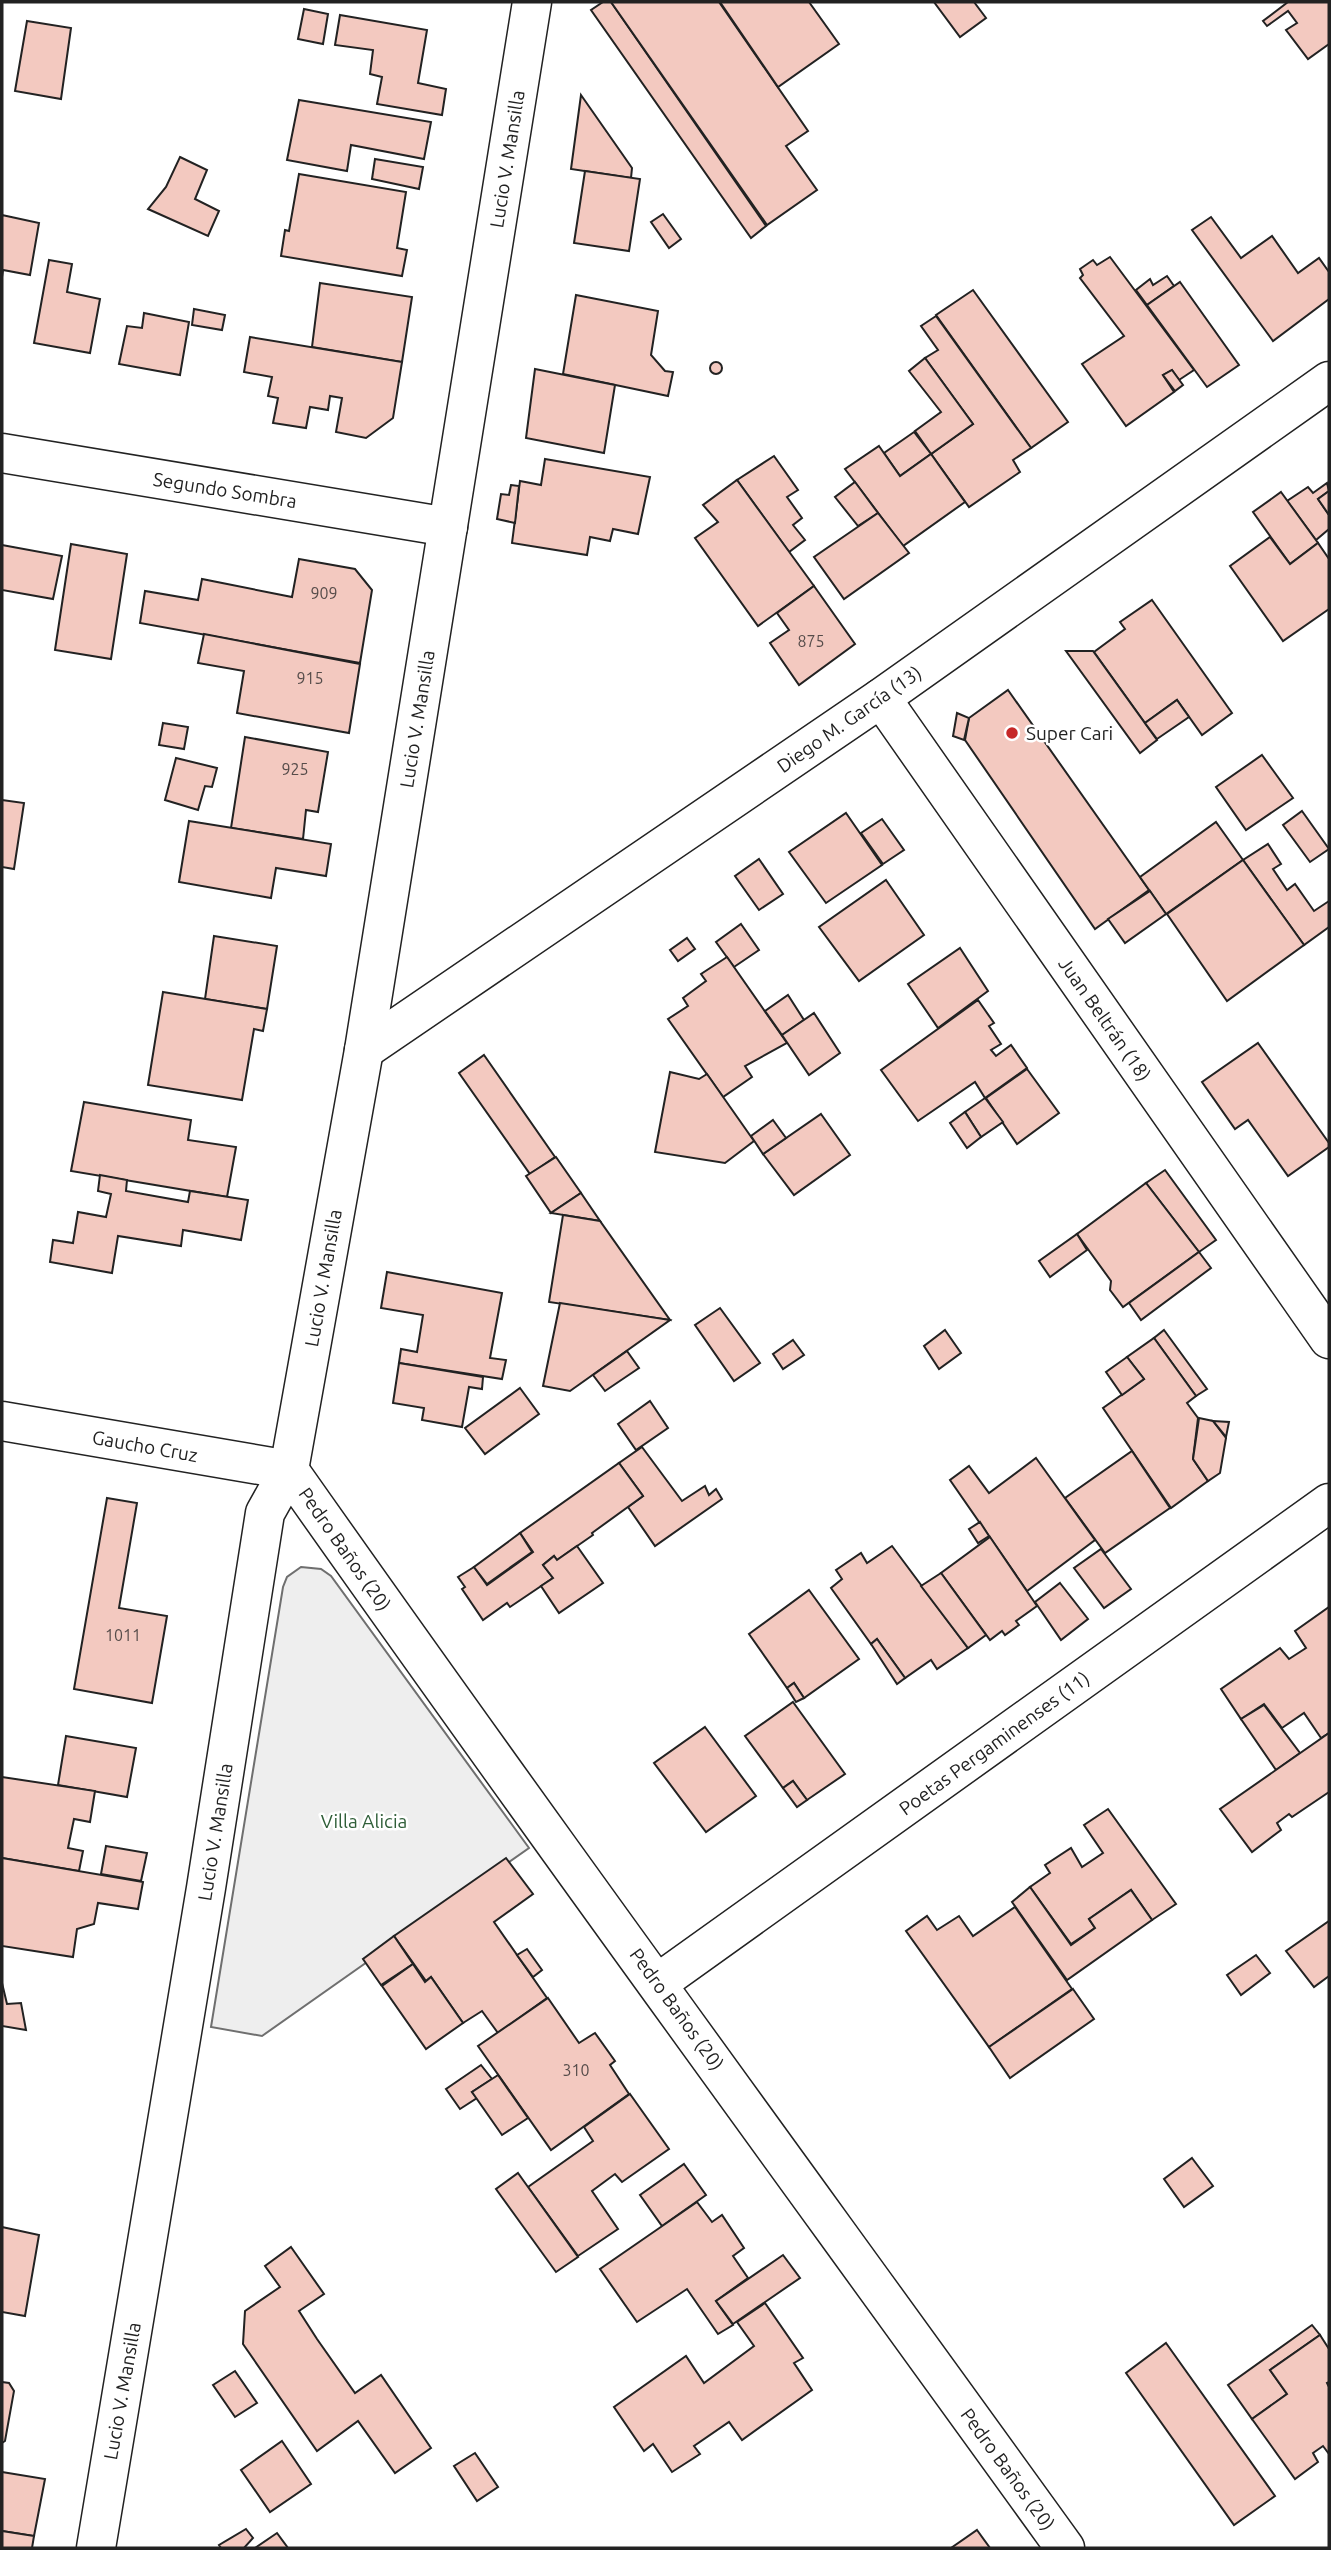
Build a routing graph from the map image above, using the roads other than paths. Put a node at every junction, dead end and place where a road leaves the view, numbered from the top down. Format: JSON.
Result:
{"nodes":[{"id":1,"x":532,"y":2,"type":"edge"},
{"id":2,"x":1329,"y":381,"type":"edge"},
{"id":3,"x":2,"y":453,"type":"edge"},
{"id":4,"x":448,"y":527,"type":"junction"},
{"id":5,"x":881,"y":698,"type":"junction"},
{"id":6,"x":364,"y":1050,"type":"junction"},
{"id":7,"x":1329,"y":1339,"type":"edge"},
{"id":8,"x":2,"y":1421,"type":"edge"},
{"id":9,"x":289,"y":1470,"type":"junction"},
{"id":10,"x":1329,"y":1503,"type":"edge"},
{"id":11,"x":658,"y":1983,"type":"junction"},
{"id":12,"x":96,"y":2548,"type":"edge"},
{"id":13,"x":1065,"y":2548,"type":"edge"}],
"edges":[{"from":1,"to":4,"type":"street","name":"Lucio V. Mansilla"},
{"from":2,"to":5,"type":"street","name":"Diego M. García (13)"},
{"from":3,"to":4,"type":"street","name":"Segundo Sombra"},
{"from":4,"to":6,"type":"street","name":"Lucio V. Mansilla"},
{"from":5,"to":6,"type":"street","name":"Diego M. García (13)"},
{"from":5,"to":7,"type":"street","name":"Juan Beltrán (18)"},
{"from":6,"to":9,"type":"street","name":"Lucio V. Mansilla"},
{"from":8,"to":9,"type":"street","name":"Gaucho Cruz"},
{"from":9,"to":11,"type":"street","name":"Pedro Baños (20)"},
{"from":9,"to":12,"type":"street","name":"Lucio V. Mansilla"},
{"from":10,"to":11,"type":"street","name":"Poetas Pergaminenses (11)"},
{"from":11,"to":13,"type":"street","name":"Pedro Baños (20)"}]}
